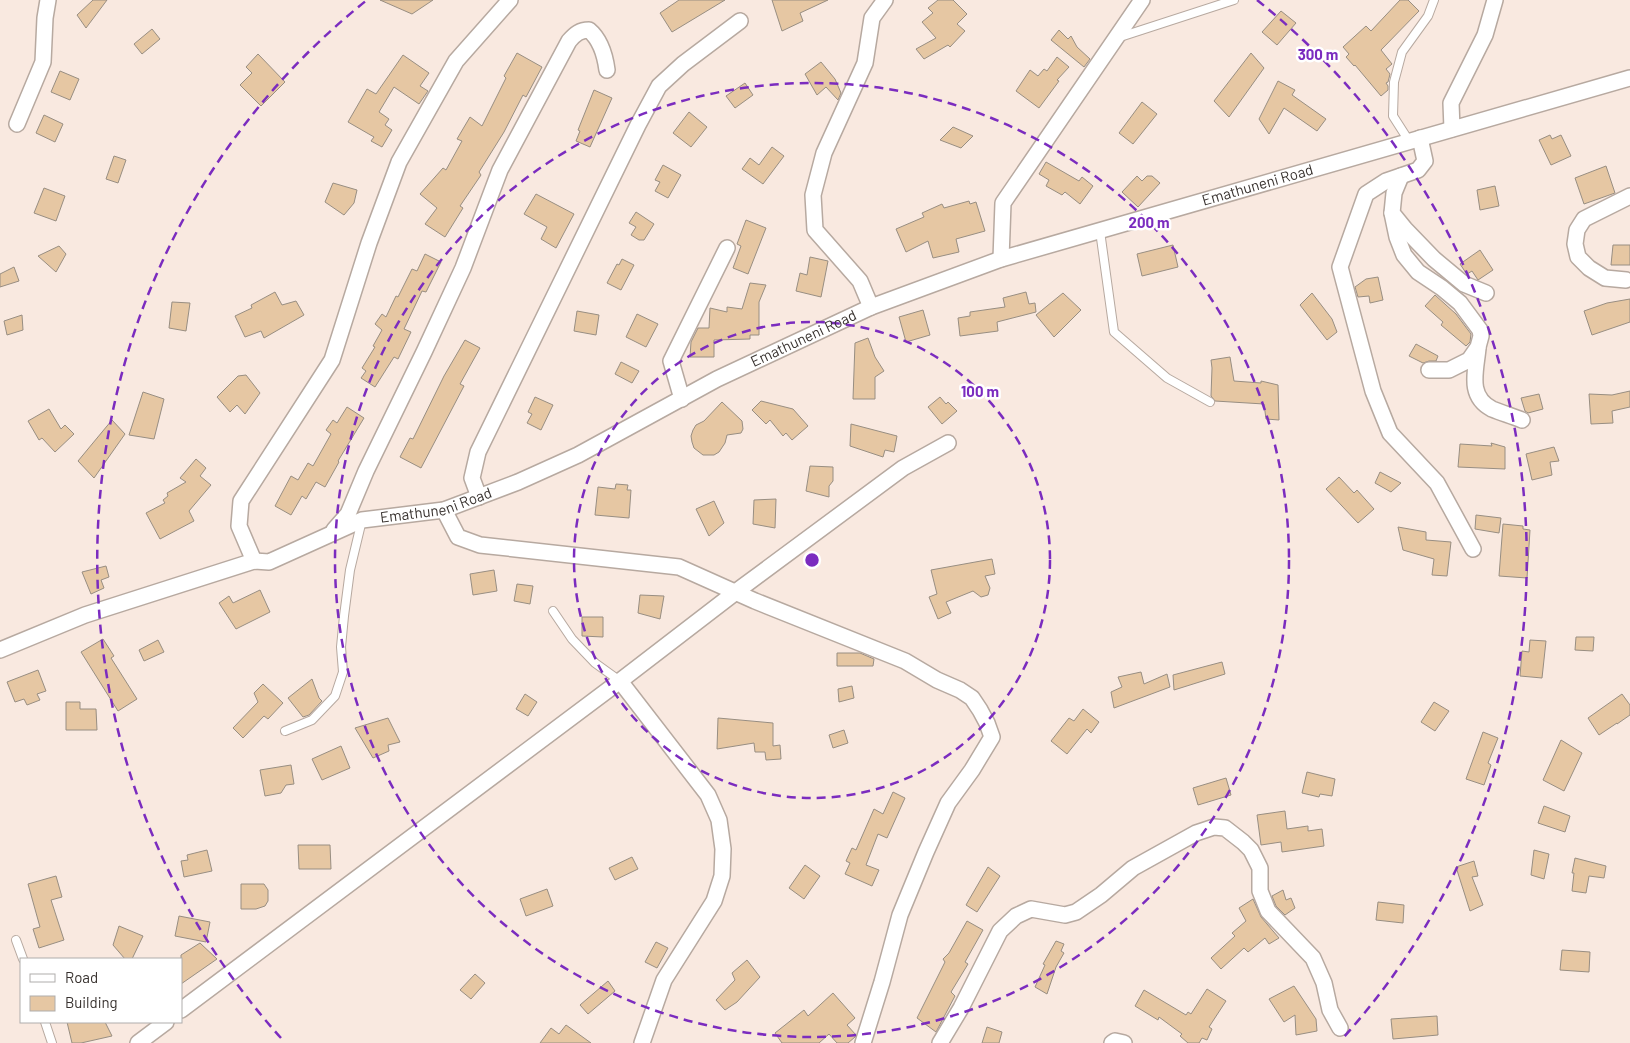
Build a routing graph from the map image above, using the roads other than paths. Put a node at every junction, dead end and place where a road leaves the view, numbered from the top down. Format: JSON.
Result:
{"nodes":[{"id":1,"x":48,"y":0,"type":"edge"},
{"id":2,"x":510,"y":0,"type":"edge"},
{"id":3,"x":885,"y":0,"type":"edge"},
{"id":4,"x":1142,"y":0,"type":"edge"},
{"id":5,"x":1234,"y":0,"type":"edge"},
{"id":6,"x":1434,"y":0,"type":"edge"},
{"id":7,"x":1495,"y":0,"type":"edge"},
{"id":8,"x":740,"y":20,"type":"dead end"},
{"id":9,"x":1116,"y":38,"type":"junction"},
{"id":10,"x":608,"y":70,"type":"dead end"},
{"id":11,"x":1630,"y":78,"type":"edge"},
{"id":12,"x":17,"y":124,"type":"dead end"},
{"id":13,"x":1452,"y":129,"type":"junction"},
{"id":14,"x":1415,"y":140,"type":"junction"},
{"id":15,"x":1401,"y":176,"type":"junction"},
{"id":16,"x":1630,"y":196,"type":"edge"},
{"id":17,"x":1392,"y":213,"type":"junction"},
{"id":18,"x":1100,"y":231,"type":"junction"},
{"id":19,"x":727,"y":248,"type":"dead end"},
{"id":20,"x":1001,"y":259,"type":"junction"},
{"id":21,"x":1626,"y":280,"type":"dead end"},
{"id":22,"x":1486,"y":292,"type":"dead end"},
{"id":23,"x":871,"y":306,"type":"junction"},
{"id":24,"x":1478,"y":347,"type":"junction"},
{"id":25,"x":1429,"y":370,"type":"dead end"},
{"id":26,"x":682,"y":399,"type":"junction"},
{"id":27,"x":1210,"y":402,"type":"dead end"},
{"id":28,"x":1522,"y":420,"type":"dead end"},
{"id":29,"x":948,"y":443,"type":"dead end"},
{"id":30,"x":479,"y":497,"type":"junction"},
{"id":31,"x":444,"y":510,"type":"junction"},
{"id":32,"x":362,"y":520,"type":"junction"},
{"id":33,"x":332,"y":533,"type":"junction"},
{"id":34,"x":1473,"y":550,"type":"dead end"},
{"id":35,"x":254,"y":560,"type":"junction"},
{"id":36,"x":735,"y":593,"type":"junction"},
{"id":37,"x":553,"y":610,"type":"dead end"},
{"id":38,"x":0,"y":650,"type":"edge"},
{"id":39,"x":620,"y":681,"type":"junction"},
{"id":40,"x":285,"y":731,"type":"dead end"},
{"id":41,"x":16,"y":940,"type":"dead end"},
{"id":42,"x":23,"y":958,"type":"edge"},
{"id":43,"x":182,"y":1009,"type":"edge"},
{"id":44,"x":44,"y":1023,"type":"edge"},
{"id":45,"x":165,"y":1023,"type":"edge"},
{"id":46,"x":1340,"y":1028,"type":"dead end"},
{"id":47,"x":52,"y":1043,"type":"edge"},
{"id":48,"x":138,"y":1043,"type":"edge"},
{"id":49,"x":642,"y":1043,"type":"edge"},
{"id":50,"x":863,"y":1043,"type":"edge"},
{"id":51,"x":940,"y":1043,"type":"edge"},
{"id":52,"x":1112,"y":1043,"type":"edge"},
{"id":53,"x":1124,"y":1043,"type":"edge"}],
"edges":[{"from":1,"to":12,"type":"street"},
{"from":2,"to":35,"type":"street"},
{"from":3,"to":23,"type":"street"},
{"from":4,"to":9,"type":"street"},
{"from":5,"to":9,"type":"lane"},
{"from":6,"to":14,"type":"lane"},
{"from":7,"to":13,"type":"street"},
{"from":8,"to":30,"type":"street"},
{"from":9,"to":20,"type":"street"},
{"from":10,"to":33,"type":"street"},
{"from":11,"to":13,"type":"street","name":"Emathuneni Road"},
{"from":13,"to":14,"type":"street","name":"Emathuneni Road"},
{"from":14,"to":15,"type":"street"},
{"from":14,"to":18,"type":"street","name":"Emathuneni Road"},
{"from":15,"to":17,"type":"street"},
{"from":15,"to":34,"type":"street"},
{"from":16,"to":21,"type":"street"},
{"from":17,"to":22,"type":"street"},
{"from":17,"to":24,"type":"street"},
{"from":18,"to":20,"type":"street","name":"Emathuneni Road"},
{"from":18,"to":27,"type":"lane"},
{"from":19,"to":26,"type":"street"},
{"from":20,"to":23,"type":"street","name":"Emathuneni Road"},
{"from":23,"to":26,"type":"street","name":"Emathuneni Road"},
{"from":24,"to":25,"type":"street"},
{"from":24,"to":28,"type":"street"},
{"from":26,"to":30,"type":"street","name":"Emathuneni Road"},
{"from":29,"to":36,"type":"street"},
{"from":30,"to":31,"type":"street","name":"Emathuneni Road"},
{"from":31,"to":32,"type":"street","name":"Emathuneni Road"},
{"from":31,"to":36,"type":"street"},
{"from":32,"to":33,"type":"street","name":"Emathuneni Road"},
{"from":32,"to":40,"type":"lane"},
{"from":33,"to":35,"type":"street","name":"Emathuneni Road"},
{"from":35,"to":38,"type":"street","name":"Emathuneni Road"},
{"from":36,"to":39,"type":"street"},
{"from":36,"to":50,"type":"street"},
{"from":37,"to":39,"type":"lane"},
{"from":39,"to":43,"type":"street"},
{"from":39,"to":49,"type":"street"},
{"from":41,"to":42,"type":"lane"},
{"from":44,"to":47,"type":"lane"},
{"from":45,"to":48,"type":"street"},
{"from":46,"to":51,"type":"street"},
{"from":52,"to":53,"type":"street"}]}
